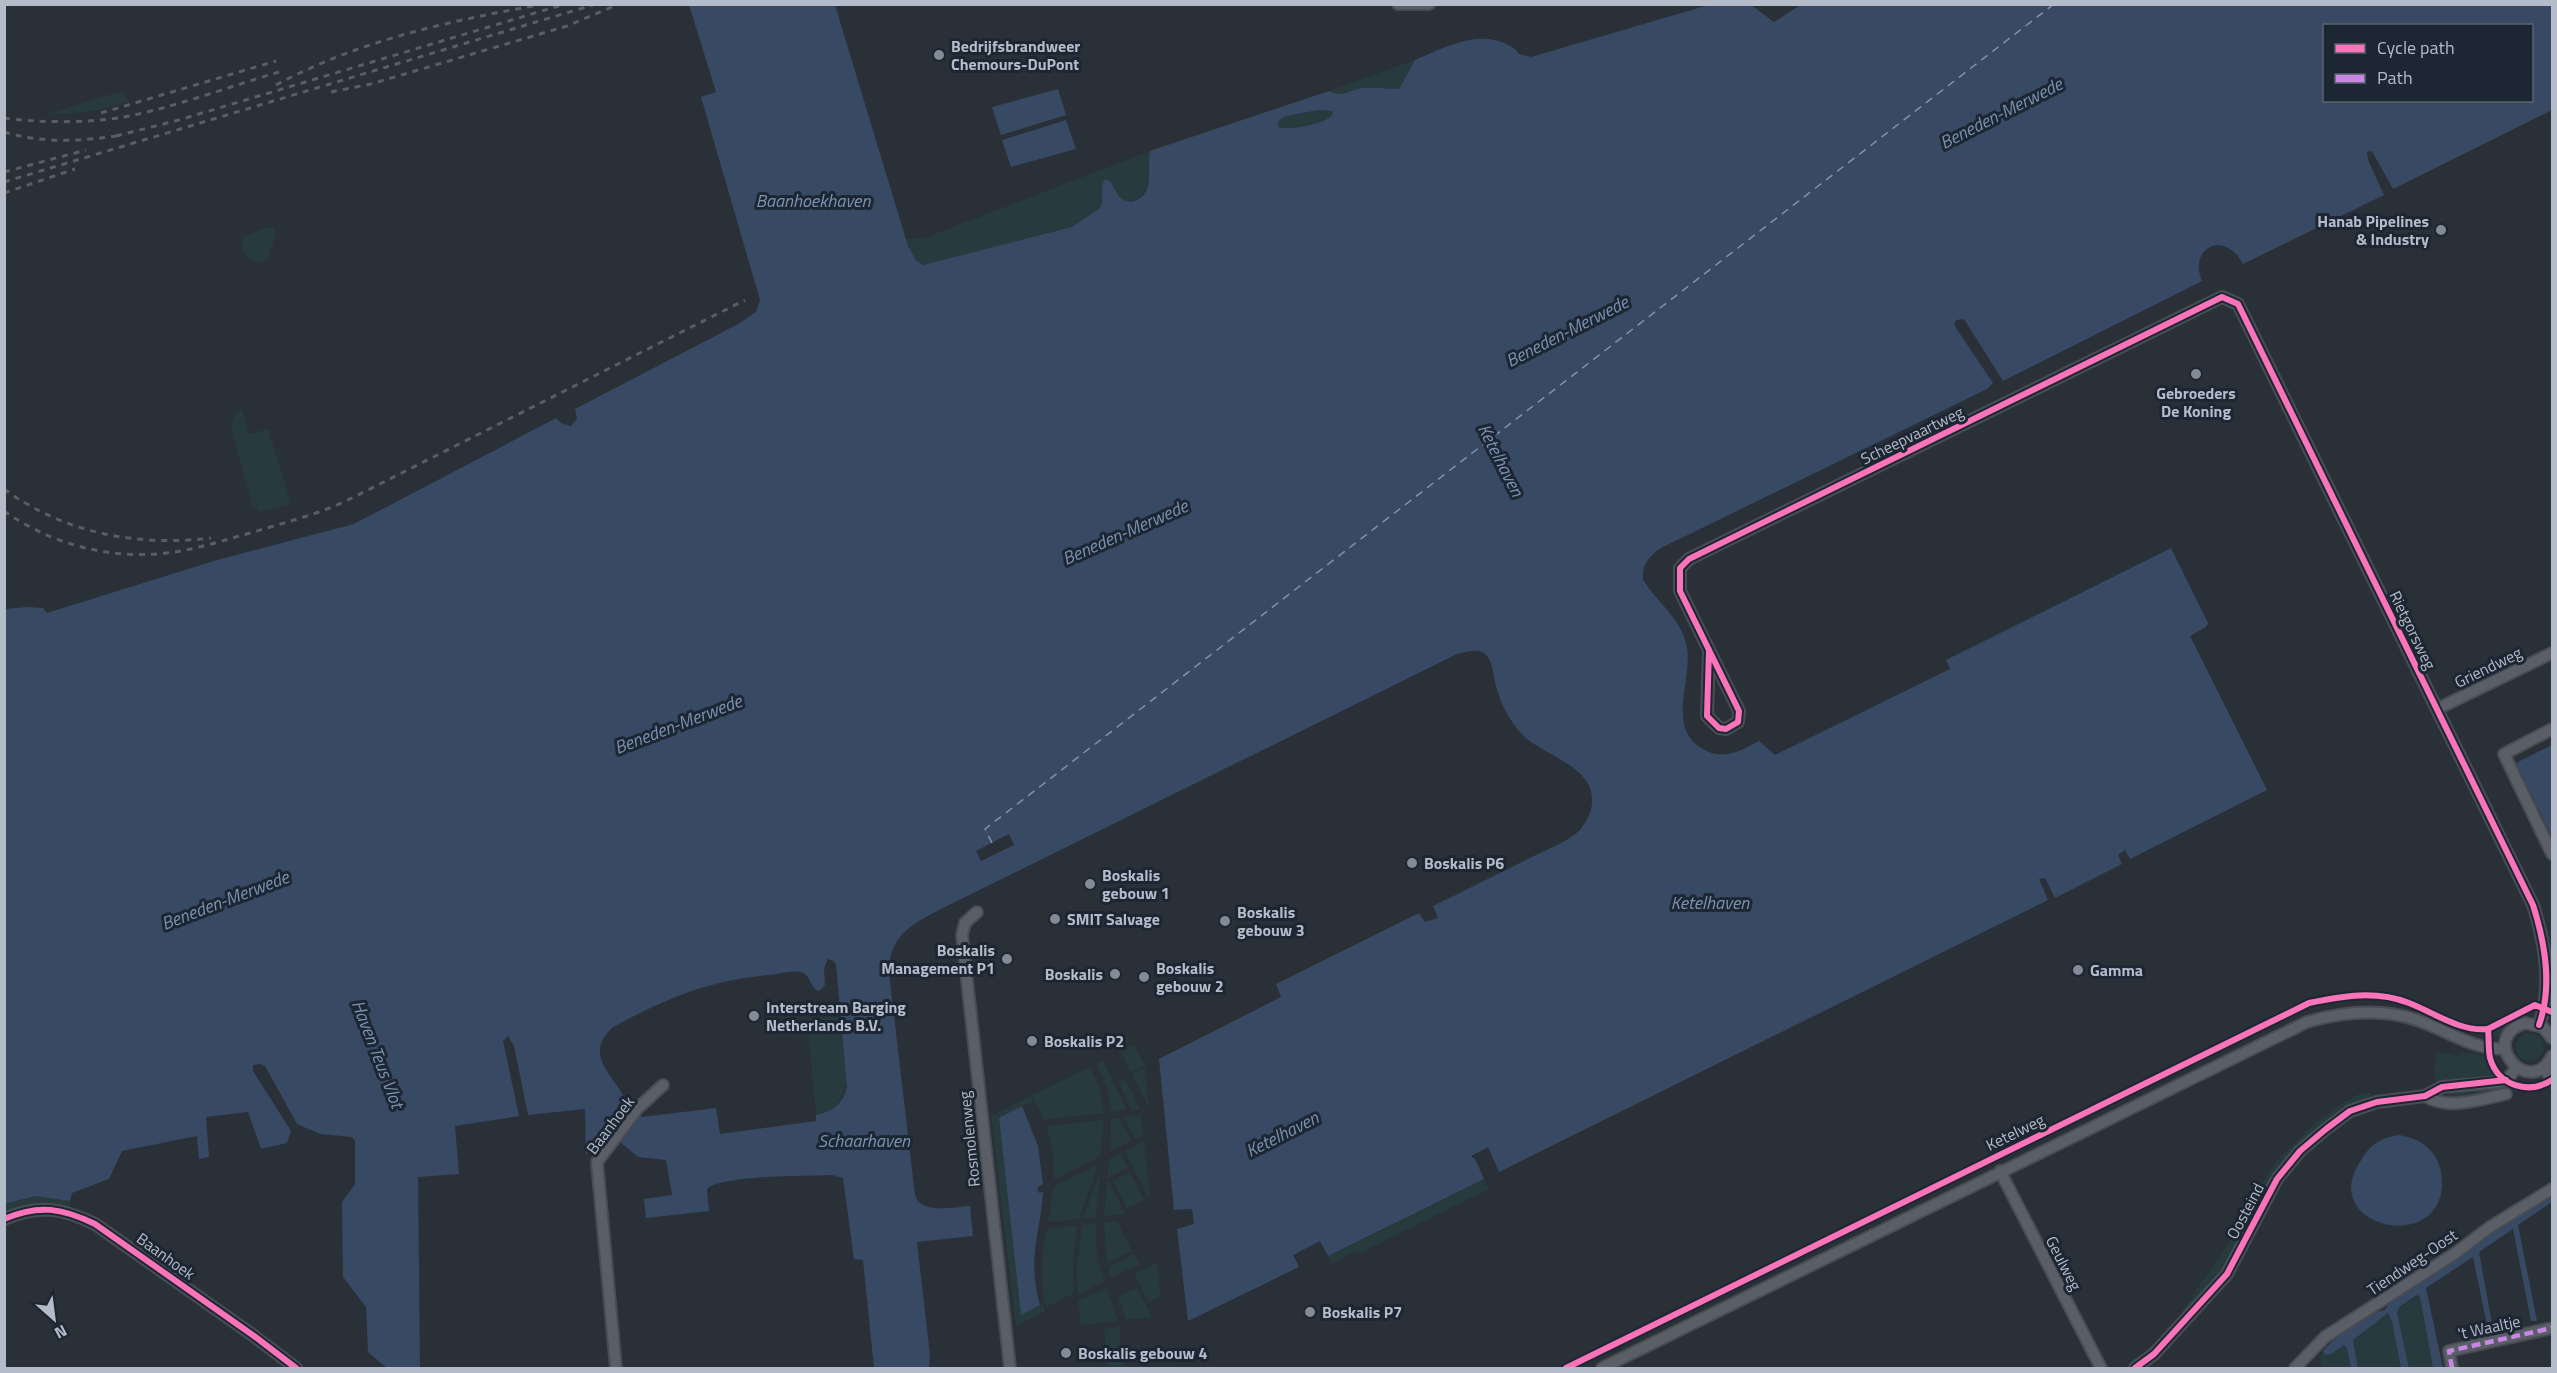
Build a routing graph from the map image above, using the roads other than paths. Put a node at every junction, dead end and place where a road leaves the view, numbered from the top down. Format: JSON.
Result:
{"nodes":[{"id":1,"x":1398,"y":4,"type":"edge"},
{"id":2,"x":1429,"y":4,"type":"edge"},
{"id":3,"x":2238,"y":304,"type":"joint"},
{"id":4,"x":1708,"y":650,"type":"junction"},
{"id":5,"x":2553,"y":653,"type":"edge"},
{"id":6,"x":2438,"y":709,"type":"junction"},
{"id":7,"x":2553,"y":729,"type":"edge"},
{"id":8,"x":2553,"y":854,"type":"edge"},
{"id":9,"x":977,"y":912,"type":"dead end"},
{"id":10,"x":2553,"y":959,"type":"edge"},
{"id":11,"x":2546,"y":974,"type":"junction"},
{"id":12,"x":2539,"y":1024,"type":"junction"},
{"id":13,"x":2553,"y":1038,"type":"edge"},
{"id":14,"x":2505,"y":1049,"type":"junction"},
{"id":15,"x":2553,"y":1056,"type":"edge"},
{"id":16,"x":2544,"y":1067,"type":"junction"},
{"id":17,"x":2517,"y":1068,"type":"junction"},
{"id":18,"x":2553,"y":1081,"type":"edge"},
{"id":19,"x":663,"y":1085,"type":"dead end"},
{"id":20,"x":2506,"y":1094,"type":"dead end"},
{"id":21,"x":2424,"y":1096,"type":"junction"},
{"id":22,"x":2000,"y":1171,"type":"junction"},
{"id":23,"x":2553,"y":1189,"type":"edge"},
{"id":24,"x":4,"y":1219,"type":"edge"},
{"id":25,"x":2553,"y":1328,"type":"edge"},
{"id":26,"x":296,"y":1368,"type":"edge"},
{"id":27,"x":616,"y":1368,"type":"edge"},
{"id":28,"x":1010,"y":1368,"type":"edge"},
{"id":29,"x":1602,"y":1368,"type":"edge"},
{"id":30,"x":2101,"y":1368,"type":"edge"},
{"id":31,"x":2135,"y":1368,"type":"edge"},
{"id":32,"x":2295,"y":1368,"type":"edge"},
{"id":33,"x":2452,"y":1368,"type":"edge"}],
"edges":[{"from":1,"to":2,"type":"street"},
{"from":3,"to":4,"type":"street","name":"Scheepvaartweg"},
{"from":3,"to":6,"type":"street","name":"Rietgorsweg"},
{"from":4,"to":4,"type":"street","name":"Scheepvaartweg"},
{"from":5,"to":6,"type":"street","name":"Griendweg"},
{"from":6,"to":11,"type":"street","name":"Rietgorsweg"},
{"from":7,"to":8,"type":"street"},
{"from":9,"to":28,"type":"street","name":"Rosmolenweg"},
{"from":10,"to":11,"type":"street"},
{"from":11,"to":12,"type":"street","name":"Rietgorsweg"},
{"from":12,"to":13,"type":"street"},
{"from":12,"to":14,"type":"street"},
{"from":14,"to":17,"type":"street"},
{"from":14,"to":22,"type":"street","name":"Ketelweg"},
{"from":15,"to":16,"type":"street"},
{"from":16,"to":17,"type":"street"},
{"from":16,"to":18,"type":"street"},
{"from":17,"to":21,"type":"street","name":"Oosteind"},
{"from":19,"to":27,"type":"street","name":"Baanhoek"},
{"from":20,"to":21,"type":"street","name":"Oosteind"},
{"from":21,"to":31,"type":"street","name":"Oosteind"},
{"from":22,"to":29,"type":"street","name":"Ketelweg"},
{"from":22,"to":30,"type":"street","name":"Geulweg"},
{"from":23,"to":32,"type":"street","name":"Tiendweg-Oost"},
{"from":24,"to":26,"type":"street","name":"Baanhoek"},
{"from":25,"to":33,"type":"street","name":"'t Waaltje"}]}
